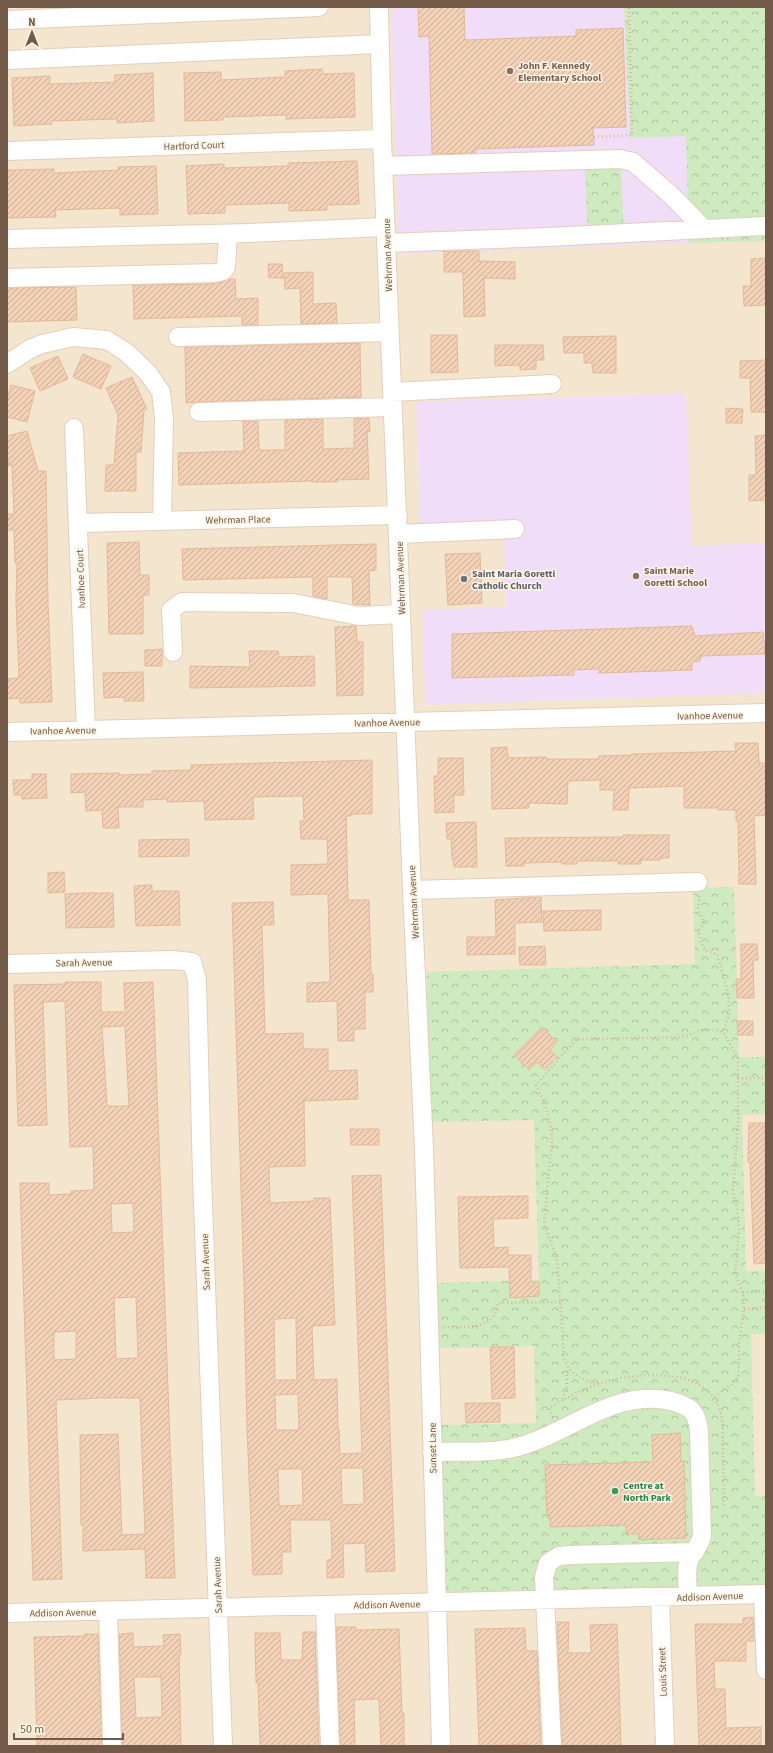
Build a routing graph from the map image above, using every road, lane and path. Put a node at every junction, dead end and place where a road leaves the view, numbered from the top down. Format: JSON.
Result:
{"nodes":[{"id":1,"x":319,"y":7,"type":"edge"},
{"id":2,"x":380,"y":7,"type":"edge"},
{"id":3,"x":630,"y":7,"type":"edge"},
{"id":4,"x":7,"y":20,"type":"edge"},
{"id":5,"x":380,"y":44,"type":"junction"},
{"id":6,"x":7,"y":60,"type":"edge"},
{"id":7,"x":594,"y":136,"type":"dead end"},
{"id":8,"x":382,"y":139,"type":"junction"},
{"id":9,"x":7,"y":151,"type":"edge"},
{"id":10,"x":383,"y":166,"type":"junction"},
{"id":11,"x":766,"y":226,"type":"edge"},
{"id":12,"x":704,"y":229,"type":"junction"},
{"id":13,"x":228,"y":234,"type":"junction"},
{"id":14,"x":386,"y":235,"type":"junction"},
{"id":15,"x":7,"y":239,"type":"edge"},
{"id":16,"x":7,"y":278,"type":"edge"},
{"id":17,"x":390,"y":332,"type":"junction"},
{"id":18,"x":178,"y":338,"type":"dead end"},
{"id":19,"x":7,"y":364,"type":"edge"},
{"id":20,"x":552,"y":384,"type":"dead end"},
{"id":21,"x":393,"y":400,"type":"junction"},
{"id":22,"x":199,"y":412,"type":"dead end"},
{"id":23,"x":74,"y":428,"type":"dead end"},
{"id":24,"x":398,"y":515,"type":"junction"},
{"id":25,"x":162,"y":521,"type":"junction"},
{"id":26,"x":78,"y":523,"type":"junction"},
{"id":27,"x":516,"y":529,"type":"dead end"},
{"id":28,"x":398,"y":534,"type":"junction"},
{"id":29,"x":401,"y":614,"type":"junction"},
{"id":30,"x":173,"y":652,"type":"dead end"},
{"id":31,"x":766,"y":713,"type":"edge"},
{"id":32,"x":405,"y":722,"type":"junction"},
{"id":33,"x":86,"y":730,"type":"junction"},
{"id":34,"x":7,"y":732,"type":"edge"},
{"id":35,"x":698,"y":882,"type":"joint"},
{"id":36,"x":412,"y":890,"type":"junction"},
{"id":37,"x":7,"y":964,"type":"edge"},
{"id":38,"x":723,"y":1032,"type":"junction"},
{"id":39,"x":738,"y":1078,"type":"junction"},
{"id":40,"x":766,"y":1078,"type":"edge"},
{"id":41,"x":424,"y":1149,"type":"joint"},
{"id":42,"x":766,"y":1291,"type":"edge"},
{"id":43,"x":742,"y":1293,"type":"junction"},
{"id":44,"x":561,"y":1302,"type":"junction"},
{"id":45,"x":766,"y":1307,"type":"edge"},
{"id":46,"x":744,"y":1309,"type":"junction"},
{"id":47,"x":429,"y":1327,"type":"junction"},
{"id":48,"x":567,"y":1367,"type":"junction"},
{"id":49,"x":599,"y":1384,"type":"dead end"},
{"id":50,"x":714,"y":1398,"type":"dead end"},
{"id":51,"x":562,"y":1401,"type":"dead end"},
{"id":52,"x":432,"y":1452,"type":"junction"},
{"id":53,"x":695,"y":1552,"type":"junction"},
{"id":54,"x":764,"y":1594,"type":"edge"},
{"id":55,"x":688,"y":1596,"type":"junction"},
{"id":56,"x":660,"y":1597,"type":"junction"},
{"id":57,"x":546,"y":1600,"type":"junction"},
{"id":58,"x":436,"y":1602,"type":"junction"},
{"id":59,"x":325,"y":1605,"type":"junction"},
{"id":60,"x":218,"y":1608,"type":"junction"},
{"id":61,"x":108,"y":1610,"type":"junction"},
{"id":62,"x":7,"y":1613,"type":"edge"},
{"id":63,"x":766,"y":1670,"type":"edge"},
{"id":64,"x":112,"y":1746,"type":"edge"},
{"id":65,"x":223,"y":1746,"type":"edge"},
{"id":66,"x":330,"y":1746,"type":"edge"},
{"id":67,"x":440,"y":1746,"type":"edge"},
{"id":68,"x":552,"y":1746,"type":"edge"},
{"id":69,"x":664,"y":1746,"type":"edge"}],
"edges":[{"from":1,"to":4,"type":"street"},
{"from":2,"to":5,"type":"street","name":"Wehrman Avenue"},
{"from":3,"to":7,"type":"path"},
{"from":5,"to":6,"type":"street"},
{"from":5,"to":8,"type":"street","name":"Wehrman Avenue"},
{"from":8,"to":9,"type":"street","name":"Hartford Court"},
{"from":8,"to":10,"type":"street","name":"Wehrman Avenue"},
{"from":10,"to":12,"type":"street"},
{"from":10,"to":14,"type":"street","name":"Wehrman Avenue"},
{"from":11,"to":12,"type":"street"},
{"from":12,"to":14,"type":"street"},
{"from":13,"to":14,"type":"street"},
{"from":13,"to":15,"type":"street"},
{"from":13,"to":16,"type":"street"},
{"from":14,"to":17,"type":"street","name":"Wehrman Avenue"},
{"from":17,"to":18,"type":"street"},
{"from":17,"to":21,"type":"street","name":"Wehrman Avenue"},
{"from":19,"to":25,"type":"street"},
{"from":20,"to":21,"type":"street"},
{"from":21,"to":22,"type":"street"},
{"from":21,"to":24,"type":"street","name":"Wehrman Avenue"},
{"from":23,"to":26,"type":"street","name":"Ivanhoe Court"},
{"from":24,"to":25,"type":"street","name":"Wehrman Place"},
{"from":24,"to":28,"type":"street","name":"Wehrman Avenue"},
{"from":25,"to":26,"type":"street","name":"Wehrman Place"},
{"from":26,"to":33,"type":"street","name":"Ivanhoe Court"},
{"from":27,"to":28,"type":"street"},
{"from":28,"to":29,"type":"street","name":"Wehrman Avenue"},
{"from":29,"to":30,"type":"street"},
{"from":29,"to":32,"type":"street","name":"Wehrman Avenue"},
{"from":31,"to":32,"type":"street","name":"Ivanhoe Avenue"},
{"from":32,"to":33,"type":"street","name":"Ivanhoe Avenue"},
{"from":32,"to":36,"type":"street","name":"Wehrman Avenue"},
{"from":33,"to":34,"type":"street","name":"Ivanhoe Avenue"},
{"from":35,"to":36,"type":"street"},
{"from":35,"to":38,"type":"path"},
{"from":36,"to":41,"type":"street","name":"Wehrman Avenue"},
{"from":37,"to":60,"type":"street","name":"Sarah Avenue"},
{"from":38,"to":39,"type":"path"},
{"from":38,"to":44,"type":"path"},
{"from":39,"to":40,"type":"path"},
{"from":39,"to":43,"type":"path"},
{"from":41,"to":47,"type":"street","name":"Sunset Lane"},
{"from":42,"to":43,"type":"path"},
{"from":43,"to":46,"type":"path"},
{"from":44,"to":47,"type":"path"},
{"from":44,"to":48,"type":"path"},
{"from":45,"to":46,"type":"path"},
{"from":46,"to":50,"type":"path"},
{"from":47,"to":52,"type":"street","name":"Sunset Lane"},
{"from":48,"to":49,"type":"path"},
{"from":48,"to":51,"type":"path"},
{"from":52,"to":53,"type":"street"},
{"from":52,"to":58,"type":"street","name":"Sunset Lane"},
{"from":53,"to":55,"type":"street"},
{"from":53,"to":57,"type":"street"},
{"from":54,"to":55,"type":"street","name":"Addison Avenue"},
{"from":54,"to":63,"type":"street"},
{"from":55,"to":56,"type":"street","name":"Addison Avenue"},
{"from":56,"to":57,"type":"street","name":"Addison Avenue"},
{"from":56,"to":69,"type":"street","name":"Louis Street"},
{"from":57,"to":58,"type":"street","name":"Addison Avenue"},
{"from":57,"to":68,"type":"street"},
{"from":58,"to":59,"type":"street","name":"Addison Avenue"},
{"from":58,"to":67,"type":"street","name":"Sunset Lane"},
{"from":59,"to":60,"type":"street","name":"Addison Avenue"},
{"from":59,"to":66,"type":"street"},
{"from":60,"to":61,"type":"street","name":"Addison Avenue"},
{"from":60,"to":65,"type":"street","name":"Sarah Avenue"},
{"from":61,"to":62,"type":"street","name":"Addison Avenue"},
{"from":61,"to":64,"type":"street"}]}
